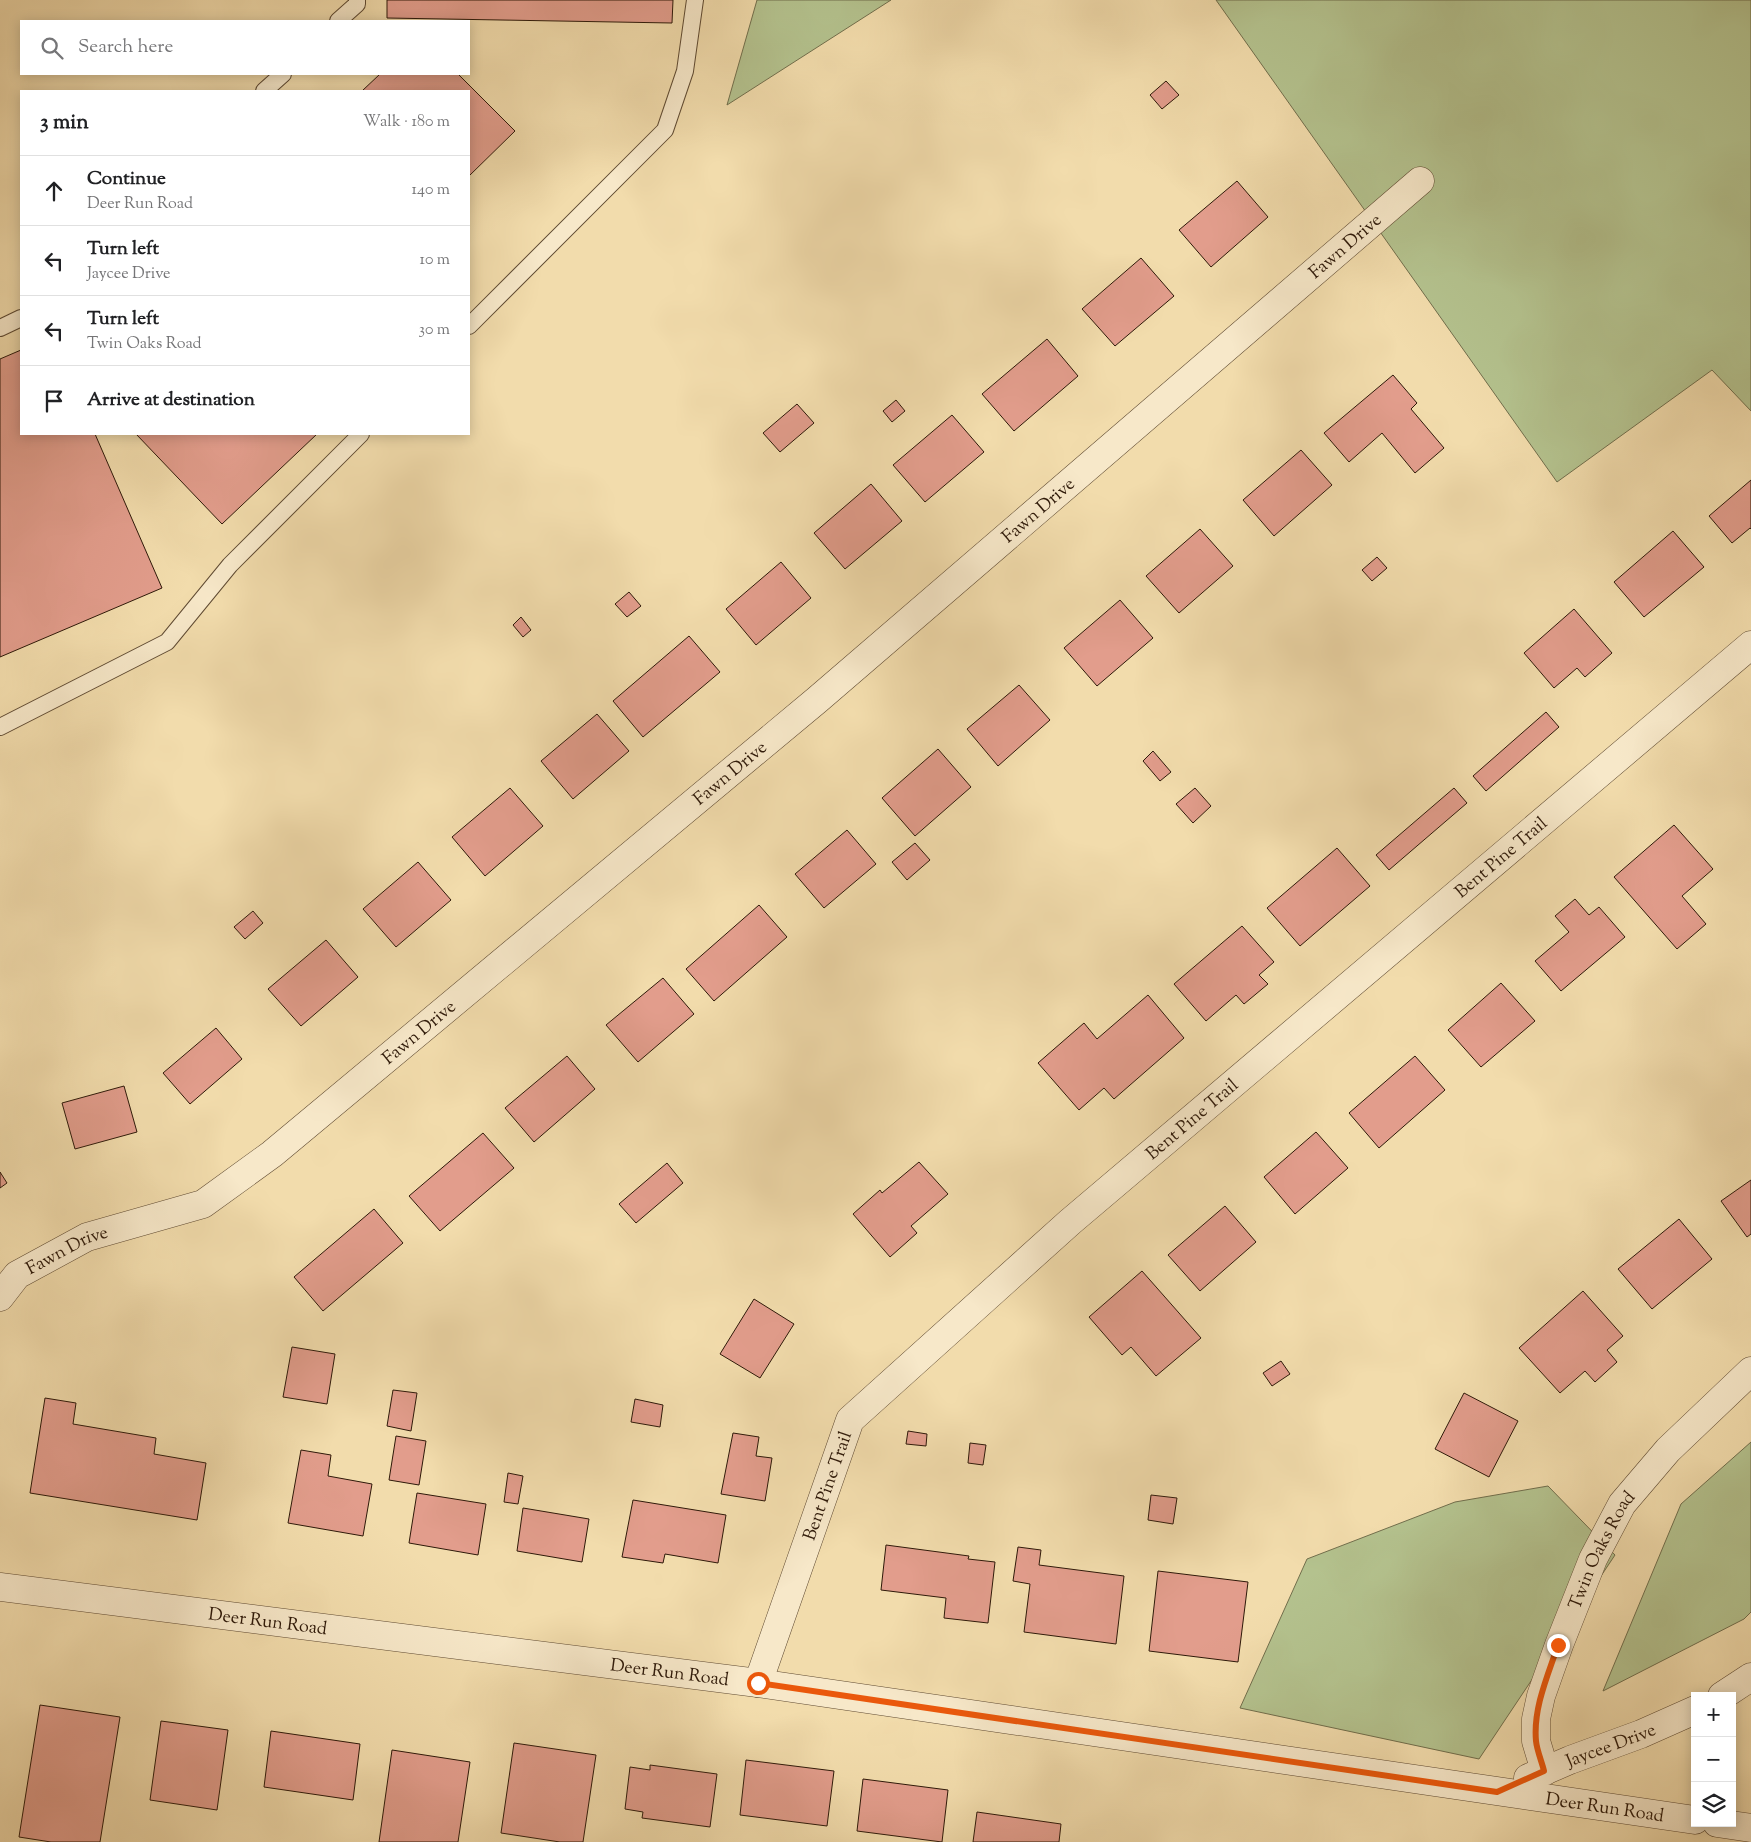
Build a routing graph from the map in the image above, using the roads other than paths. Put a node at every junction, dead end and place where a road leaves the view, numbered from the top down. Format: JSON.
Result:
{"nodes":[{"id":1,"x":357,"y":0,"type":"edge"},
{"id":2,"x":695,"y":0,"type":"edge"},
{"id":3,"x":339,"y":20,"type":"edge"},
{"id":4,"x":282,"y":75,"type":"edge"},
{"id":5,"x":265,"y":90,"type":"edge"},
{"id":6,"x":1420,"y":181,"type":"dead end"},
{"id":7,"x":20,"y":318,"type":"edge"},
{"id":8,"x":470,"y":325,"type":"edge"},
{"id":9,"x":0,"y":328,"type":"edge"},
{"id":10,"x":360,"y":435,"type":"edge"},
{"id":11,"x":1751,"y":645,"type":"edge"},
{"id":12,"x":0,"y":727,"type":"edge"},
{"id":13,"x":0,"y":1297,"type":"edge"},
{"id":14,"x":1751,"y":1371,"type":"edge"},
{"id":15,"x":0,"y":1587,"type":"edge"},
{"id":16,"x":1751,"y":1677,"type":"edge"},
{"id":17,"x":758,"y":1683,"type":"junction"},
{"id":18,"x":1728,"y":1692,"type":"edge"},
{"id":19,"x":1691,"y":1712,"type":"edge"},
{"id":20,"x":1544,"y":1771,"type":"junction"},
{"id":21,"x":1497,"y":1792,"type":"junction"},
{"id":22,"x":1691,"y":1819,"type":"edge"},
{"id":23,"x":1736,"y":1826,"type":"edge"},
{"id":24,"x":1751,"y":1828,"type":"edge"}],
"edges":[{"from":1,"to":3,"type":"lane"},
{"from":2,"to":8,"type":"lane"},
{"from":4,"to":5,"type":"lane"},
{"from":6,"to":13,"type":"street","name":"Fawn Drive"},
{"from":7,"to":9,"type":"lane"},
{"from":10,"to":12,"type":"lane"},
{"from":11,"to":17,"type":"street","name":"Bent Pine Trail"},
{"from":14,"to":20,"type":"street","name":"Twin Oaks Road"},
{"from":15,"to":17,"type":"street","name":"Deer Run Road"},
{"from":16,"to":18,"type":"street"},
{"from":17,"to":21,"type":"street","name":"Deer Run Road"},
{"from":19,"to":20,"type":"street","name":"Jaycee Drive"},
{"from":20,"to":21,"type":"street","name":"Jaycee Drive"},
{"from":21,"to":22,"type":"street","name":"Deer Run Road"},
{"from":23,"to":24,"type":"street"}]}
